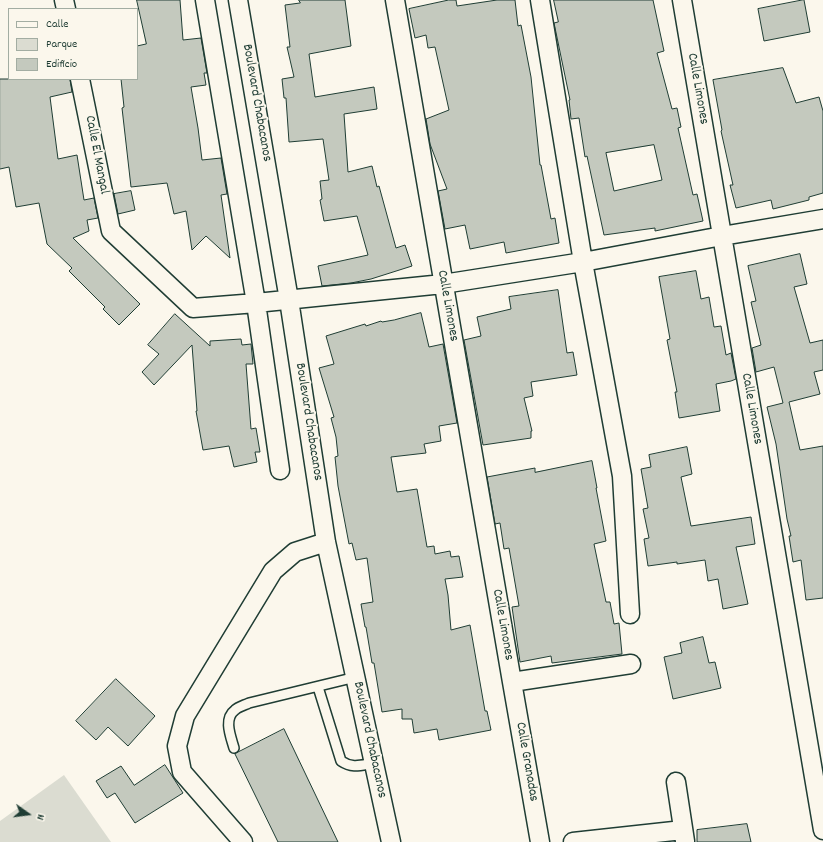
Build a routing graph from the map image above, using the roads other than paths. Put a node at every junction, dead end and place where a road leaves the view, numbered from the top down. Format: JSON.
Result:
{"nodes":[{"id":1,"x":205,"y":0,"type":"edge"},
{"id":2,"x":238,"y":0,"type":"edge"},
{"id":3,"x":395,"y":0,"type":"edge"},
{"id":4,"x":540,"y":0,"type":"edge"},
{"id":5,"x":682,"y":0,"type":"edge"},
{"id":6,"x":80,"y":80,"type":"edge"},
{"id":7,"x":823,"y":219,"type":"edge"},
{"id":8,"x":722,"y":236,"type":"junction"},
{"id":9,"x":583,"y":262,"type":"junction"},
{"id":10,"x":443,"y":284,"type":"junction"},
{"id":11,"x":289,"y":300,"type":"junction"},
{"id":12,"x":256,"y":303,"type":"junction"},
{"id":13,"x":280,"y":470,"type":"dead end"},
{"id":14,"x":326,"y":542,"type":"junction"},
{"id":15,"x":630,"y":614,"type":"dead end"},
{"id":16,"x":631,"y":664,"type":"dead end"},
{"id":17,"x":356,"y":678,"type":"junction"},
{"id":18,"x":512,"y":682,"type":"junction"},
{"id":19,"x":318,"y":687,"type":"junction"},
{"id":20,"x":234,"y":748,"type":"dead end"},
{"id":21,"x":374,"y":763,"type":"junction"},
{"id":22,"x":676,"y":782,"type":"dead end"},
{"id":23,"x":822,"y":821,"type":"edge"},
{"id":24,"x":684,"y":836,"type":"edge"},
{"id":25,"x":243,"y":842,"type":"edge"},
{"id":26,"x":391,"y":842,"type":"edge"},
{"id":27,"x":540,"y":842,"type":"edge"},
{"id":28,"x":573,"y":842,"type":"edge"}],
"edges":[{"from":1,"to":12,"type":"street"},
{"from":2,"to":11,"type":"street","name":"Boulevard Chabacanos"},
{"from":3,"to":10,"type":"street","name":"Calle Limones"},
{"from":4,"to":9,"type":"street"},
{"from":5,"to":8,"type":"street","name":"Calle Limones"},
{"from":6,"to":12,"type":"street","name":"Calle El Mangal"},
{"from":7,"to":8,"type":"street"},
{"from":8,"to":9,"type":"street"},
{"from":8,"to":23,"type":"street","name":"Calle Limones"},
{"from":9,"to":10,"type":"street"},
{"from":9,"to":15,"type":"street"},
{"from":10,"to":11,"type":"street"},
{"from":10,"to":18,"type":"street","name":"Calle Limones"},
{"from":11,"to":12,"type":"street"},
{"from":11,"to":14,"type":"street","name":"Boulevard Chabacanos"},
{"from":12,"to":13,"type":"street"},
{"from":14,"to":17,"type":"street","name":"Boulevard Chabacanos"},
{"from":14,"to":25,"type":"street"},
{"from":16,"to":18,"type":"street"},
{"from":17,"to":19,"type":"lane"},
{"from":17,"to":21,"type":"street","name":"Boulevard Chabacanos"},
{"from":18,"to":27,"type":"street","name":"Calle Granadas"},
{"from":19,"to":20,"type":"lane"},
{"from":19,"to":21,"type":"lane"},
{"from":21,"to":26,"type":"street","name":"Boulevard Chabacanos"},
{"from":22,"to":24,"type":"street"},
{"from":24,"to":28,"type":"street"}]}
